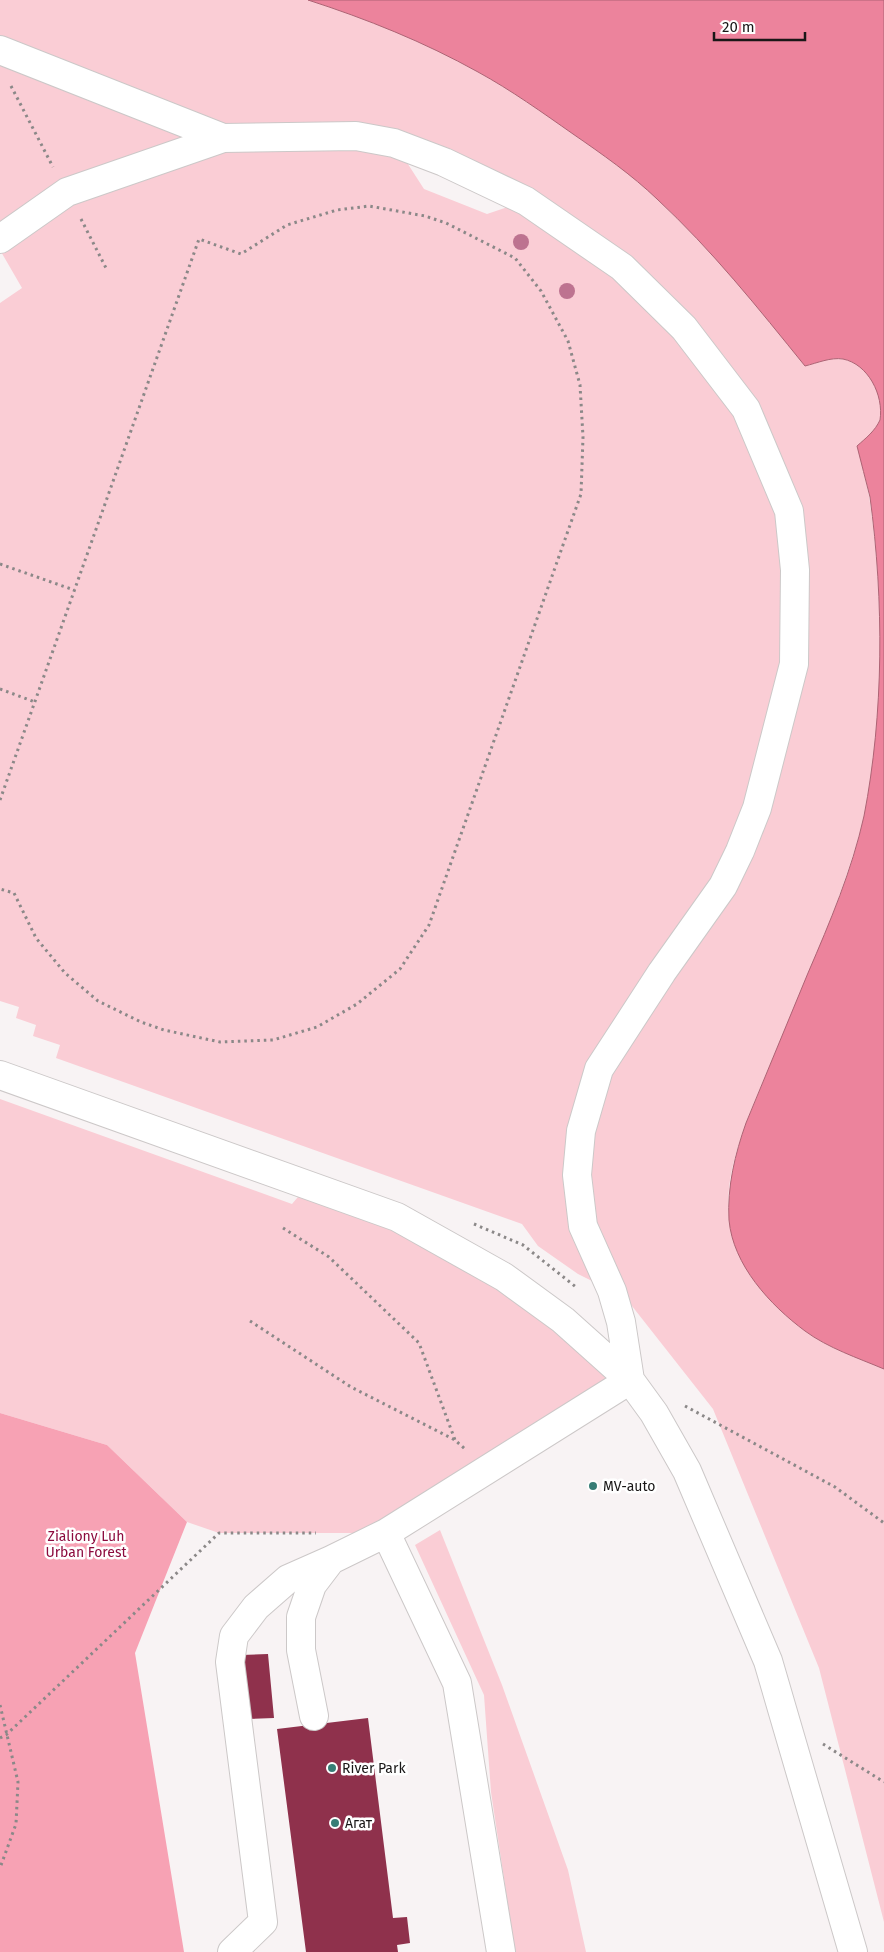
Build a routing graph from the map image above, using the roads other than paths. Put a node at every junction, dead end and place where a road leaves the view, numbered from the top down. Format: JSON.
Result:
{"nodes":[{"id":1,"x":0,"y":50,"type":"edge"},
{"id":2,"x":223,"y":138,"type":"junction"},
{"id":3,"x":0,"y":239,"type":"edge"},
{"id":4,"x":0,"y":1075,"type":"edge"},
{"id":5,"x":630,"y":1380,"type":"junction"},
{"id":6,"x":386,"y":1533,"type":"junction"},
{"id":7,"x":332,"y":1560,"type":"junction"},
{"id":8,"x":314,"y":1716,"type":"dead end"},
{"id":9,"x":232,"y":1952,"type":"edge"},
{"id":10,"x":501,"y":1952,"type":"edge"},
{"id":11,"x":853,"y":1952,"type":"edge"}],
"edges":[{"from":1,"to":2,"type":"lane"},
{"from":2,"to":3,"type":"lane"},
{"from":2,"to":5,"type":"lane"},
{"from":4,"to":5,"type":"lane"},
{"from":5,"to":6,"type":"lane"},
{"from":5,"to":11,"type":"lane"},
{"from":6,"to":7,"type":"lane"},
{"from":6,"to":10,"type":"lane"},
{"from":7,"to":8,"type":"lane"},
{"from":7,"to":9,"type":"lane"}]}
